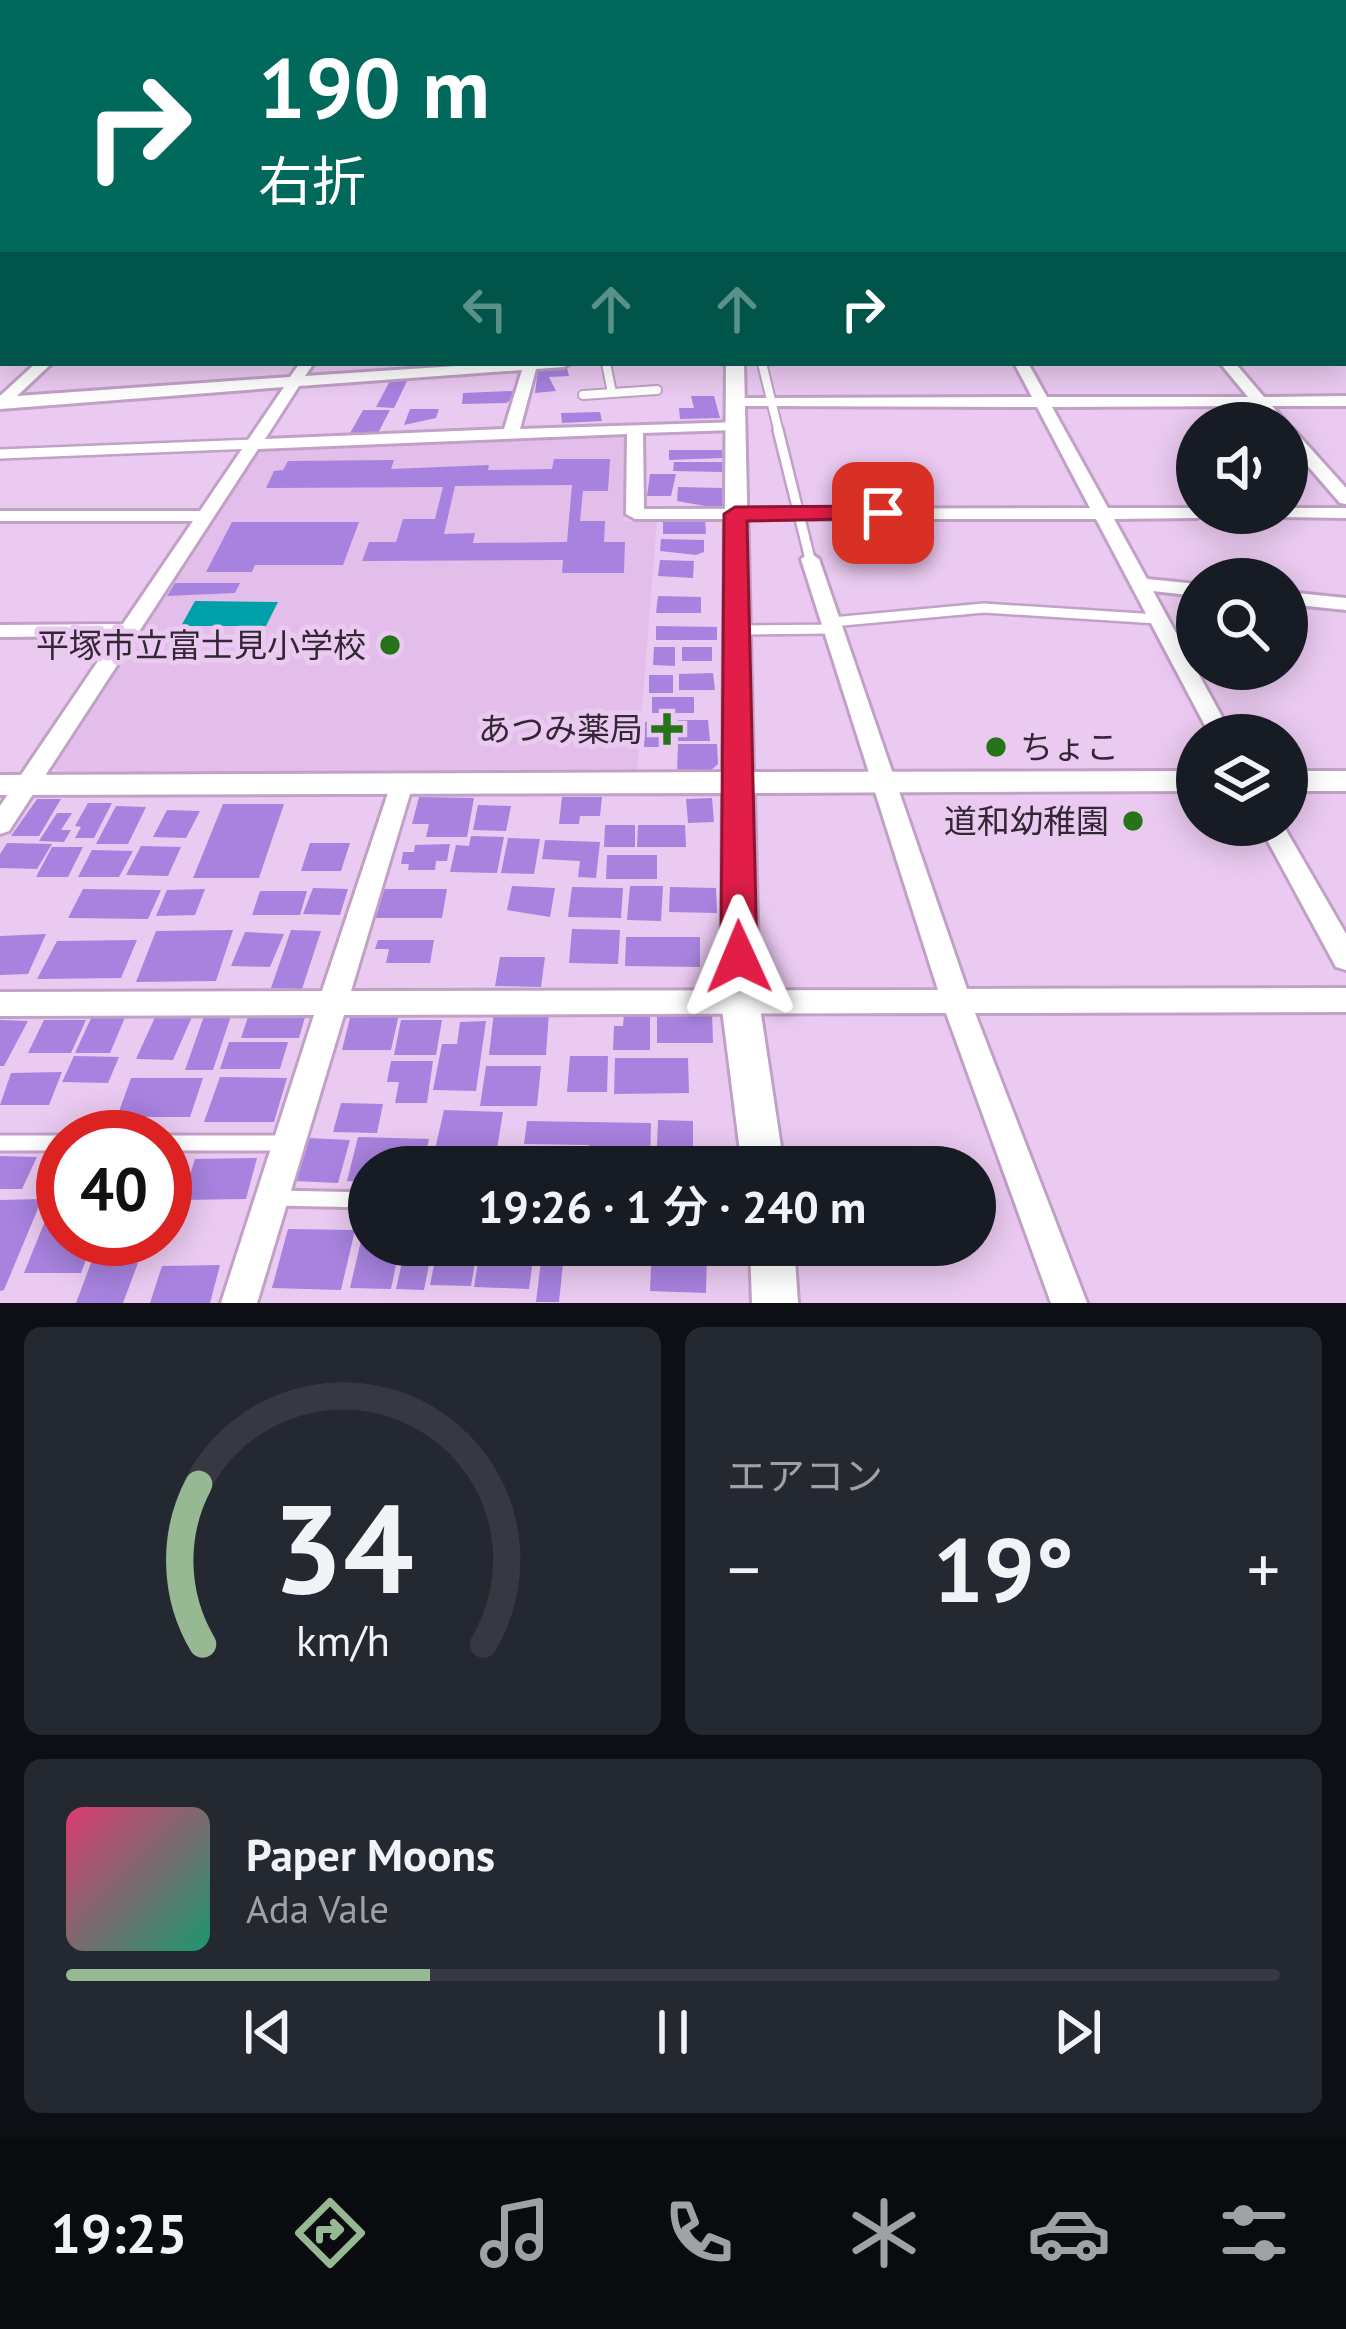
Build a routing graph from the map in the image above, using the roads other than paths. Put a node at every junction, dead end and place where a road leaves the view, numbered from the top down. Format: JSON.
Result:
{"nodes":[{"id":1,"x":42,"y":366,"type":"edge"},
{"id":2,"x":474,"y":366,"type":"edge"},
{"id":3,"x":530,"y":366,"type":"edge"},
{"id":4,"x":607,"y":366,"type":"edge"},
{"id":5,"x":735,"y":366,"type":"edge"},
{"id":6,"x":763,"y":366,"type":"edge"},
{"id":7,"x":1024,"y":366,"type":"edge"},
{"id":8,"x":1230,"y":366,"type":"edge"},
{"id":9,"x":301,"y":372,"type":"edge"},
{"id":10,"x":657,"y":390,"type":"dead end"},
{"id":11,"x":612,"y":393,"type":"junction"},
{"id":12,"x":583,"y":395,"type":"dead end"},
{"id":13,"x":1260,"y":401,"type":"junction"},
{"id":14,"x":1346,"y":401,"type":"edge"},
{"id":15,"x":1042,"y":402,"type":"junction"},
{"id":16,"x":1,"y":403,"type":"edge"},
{"id":17,"x":770,"y":403,"type":"junction"},
{"id":18,"x":734,"y":414,"type":"junction"},
{"id":19,"x":635,"y":429,"type":"junction"},
{"id":20,"x":510,"y":435,"type":"junction"},
{"id":21,"x":254,"y":445,"type":"junction"},
{"id":22,"x":0,"y":454,"type":"edge"},
{"id":23,"x":1308,"y":456,"type":"edge"},
{"id":24,"x":1346,"y":500,"type":"edge"},
{"id":25,"x":1100,"y":513,"type":"junction"},
{"id":26,"x":1176,"y":513,"type":"edge"},
{"id":27,"x":1308,"y":513,"type":"edge"},
{"id":28,"x":1346,"y":513,"type":"edge"},
{"id":29,"x":735,"y":514,"type":"junction"},
{"id":30,"x":796,"y":514,"type":"junction"},
{"id":31,"x":0,"y":516,"type":"edge"},
{"id":32,"x":206,"y":516,"type":"junction"},
{"id":33,"x":810,"y":559,"type":"joint"},
{"id":34,"x":1142,"y":584,"type":"junction"},
{"id":35,"x":1176,"y":588,"type":"edge"},
{"id":36,"x":1308,"y":600,"type":"edge"},
{"id":37,"x":1346,"y":604,"type":"edge"},
{"id":38,"x":1159,"y":620,"type":"junction"},
{"id":39,"x":833,"y":625,"type":"junction"},
{"id":40,"x":131,"y":630,"type":"junction"},
{"id":41,"x":737,"y":630,"type":"junction"},
{"id":42,"x":0,"y":631,"type":"edge"},
{"id":43,"x":1210,"y":714,"type":"edge"},
{"id":44,"x":886,"y":781,"type":"junction"},
{"id":45,"x":1308,"y":781,"type":"edge"},
{"id":46,"x":1346,"y":781,"type":"edge"},
{"id":47,"x":1176,"y":782,"type":"edge"},
{"id":48,"x":736,"y":783,"type":"junction"},
{"id":49,"x":401,"y":784,"type":"junction"},
{"id":50,"x":13,"y":785,"type":"edge"},
{"id":51,"x":0,"y":825,"type":"edge"},
{"id":52,"x":1283,"y":846,"type":"edge"},
{"id":53,"x":1346,"y":959,"type":"edge"},
{"id":54,"x":956,"y":1000,"type":"junction"},
{"id":55,"x":1346,"y":1000,"type":"edge"},
{"id":56,"x":740,"y":1001,"type":"junction"},
{"id":57,"x":332,"y":1003,"type":"junction"},
{"id":58,"x":0,"y":1004,"type":"edge"},
{"id":59,"x":0,"y":1143,"type":"edge"},
{"id":60,"x":36,"y":1143,"type":"edge"},
{"id":61,"x":192,"y":1143,"type":"edge"},
{"id":62,"x":286,"y":1143,"type":"junction"},
{"id":63,"x":761,"y":1146,"type":"edge"},
{"id":64,"x":270,"y":1198,"type":"junction"},
{"id":65,"x":348,"y":1200,"type":"edge"},
{"id":66,"x":773,"y":1266,"type":"edge"},
{"id":67,"x":239,"y":1303,"type":"edge"},
{"id":68,"x":775,"y":1303,"type":"edge"},
{"id":69,"x":1070,"y":1303,"type":"edge"}],
"edges":[{"from":1,"to":16,"type":"street"},
{"from":2,"to":9,"type":"street"},
{"from":3,"to":20,"type":"street"},
{"from":4,"to":11,"type":"lane"},
{"from":5,"to":18,"type":"street"},
{"from":6,"to":17,"type":"lane"},
{"from":7,"to":15,"type":"street"},
{"from":8,"to":13,"type":"street"},
{"from":9,"to":16,"type":"street"},
{"from":9,"to":21,"type":"street"},
{"from":10,"to":11,"type":"lane"},
{"from":11,"to":12,"type":"lane"},
{"from":13,"to":14,"type":"street"},
{"from":13,"to":15,"type":"street"},
{"from":15,"to":17,"type":"street"},
{"from":15,"to":25,"type":"street"},
{"from":17,"to":18,"type":"street"},
{"from":17,"to":30,"type":"lane"},
{"from":18,"to":19,"type":"street"},
{"from":18,"to":29,"type":"street"},
{"from":19,"to":20,"type":"street"},
{"from":19,"to":29,"type":"street"},
{"from":20,"to":21,"type":"street"},
{"from":21,"to":22,"type":"lane"},
{"from":21,"to":32,"type":"street"},
{"from":23,"to":24,"type":"street"},
{"from":25,"to":26,"type":"street"},
{"from":25,"to":30,"type":"street"},
{"from":25,"to":34,"type":"street"},
{"from":27,"to":28,"type":"street"},
{"from":29,"to":30,"type":"street"},
{"from":29,"to":41,"type":"street"},
{"from":30,"to":33,"type":"lane"},
{"from":31,"to":32,"type":"street"},
{"from":32,"to":40,"type":"street"},
{"from":33,"to":39,"type":"street"},
{"from":34,"to":35,"type":"street"},
{"from":34,"to":38,"type":"street"},
{"from":36,"to":37,"type":"street"},
{"from":38,"to":39,"type":"lane"},
{"from":38,"to":43,"type":"street"},
{"from":39,"to":41,"type":"lane"},
{"from":39,"to":44,"type":"street"},
{"from":40,"to":42,"type":"street"},
{"from":40,"to":50,"type":"street"},
{"from":41,"to":48,"type":"street"},
{"from":44,"to":47,"type":"street"},
{"from":44,"to":48,"type":"street"},
{"from":44,"to":54,"type":"street"},
{"from":45,"to":46,"type":"street"},
{"from":48,"to":49,"type":"street"},
{"from":48,"to":56,"type":"street"},
{"from":49,"to":50,"type":"street"},
{"from":49,"to":57,"type":"street"},
{"from":50,"to":51,"type":"street"},
{"from":52,"to":53,"type":"street"},
{"from":54,"to":55,"type":"street"},
{"from":54,"to":56,"type":"street"},
{"from":54,"to":69,"type":"street"},
{"from":56,"to":57,"type":"street"},
{"from":56,"to":63,"type":"street"},
{"from":57,"to":58,"type":"street"},
{"from":57,"to":62,"type":"street"},
{"from":59,"to":60,"type":"lane"},
{"from":61,"to":62,"type":"lane"},
{"from":62,"to":64,"type":"street"},
{"from":64,"to":65,"type":"lane"},
{"from":64,"to":67,"type":"street"},
{"from":66,"to":68,"type":"street"}]}
